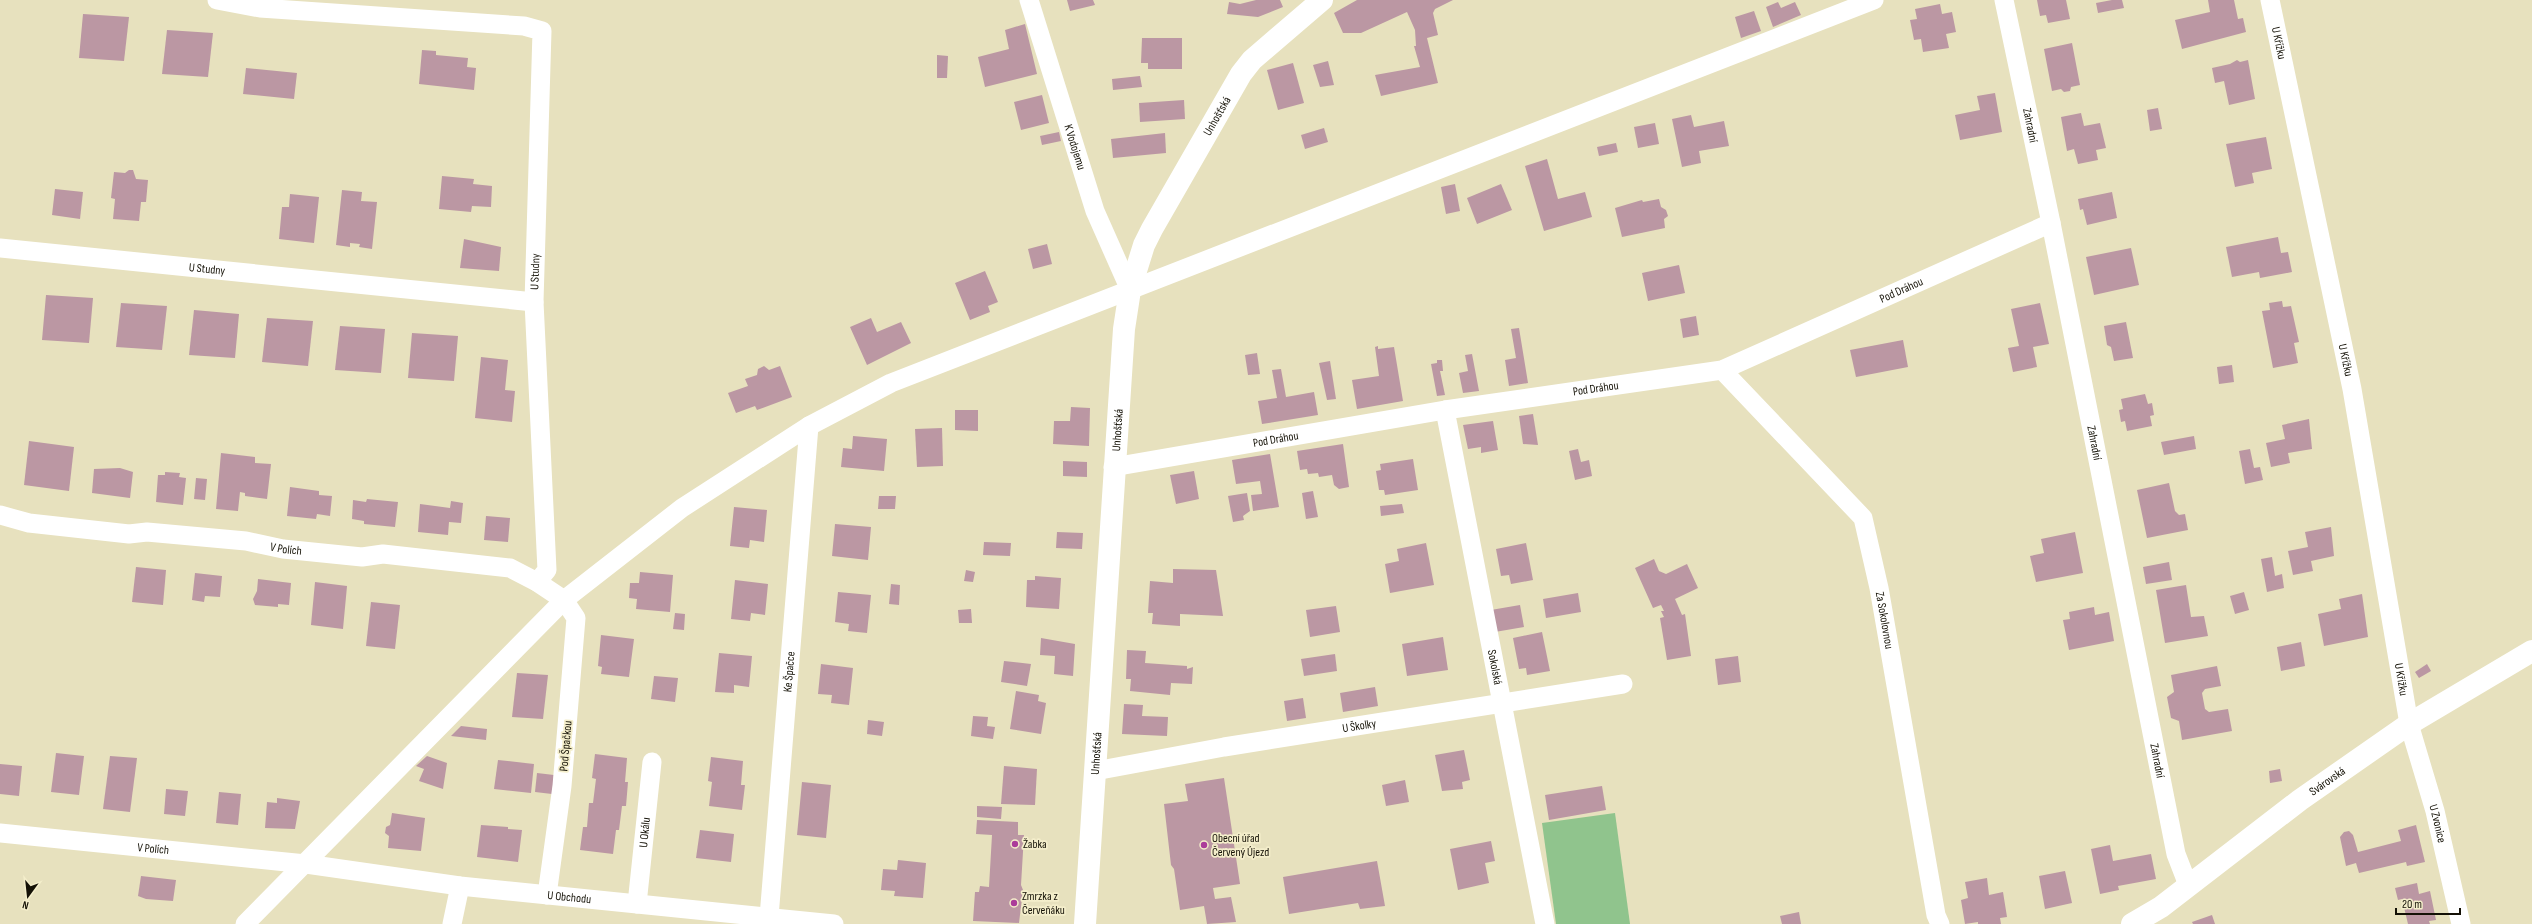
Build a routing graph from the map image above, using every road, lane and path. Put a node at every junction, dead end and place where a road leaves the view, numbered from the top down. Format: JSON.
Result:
{"nodes":[{"id":1,"x":217,"y":0,"type":"edge"},
{"id":2,"x":1029,"y":0,"type":"edge"},
{"id":3,"x":1322,"y":0,"type":"edge"},
{"id":4,"x":1874,"y":0,"type":"edge"},
{"id":5,"x":2004,"y":0,"type":"edge"},
{"id":6,"x":2270,"y":0,"type":"edge"},
{"id":7,"x":2051,"y":223,"type":"junction"},
{"id":8,"x":0,"y":248,"type":"edge"},
{"id":9,"x":1130,"y":290,"type":"junction"},
{"id":10,"x":534,"y":302,"type":"junction"},
{"id":11,"x":1722,"y":370,"type":"junction"},
{"id":12,"x":1444,"y":410,"type":"junction"},
{"id":13,"x":809,"y":426,"type":"junction"},
{"id":14,"x":1113,"y":467,"type":"junction"},
{"id":15,"x":0,"y":515,"type":"edge"},
{"id":16,"x":537,"y":582,"type":"junction"},
{"id":17,"x":564,"y":600,"type":"junction"},
{"id":18,"x":2532,"y":651,"type":"edge"},
{"id":19,"x":1623,"y":684,"type":"dead end"},
{"id":20,"x":1502,"y":703,"type":"junction"},
{"id":21,"x":2409,"y":724,"type":"junction"},
{"id":22,"x":652,"y":762,"type":"dead end"},
{"id":23,"x":1096,"y":771,"type":"junction"},
{"id":24,"x":0,"y":833,"type":"edge"},
{"id":25,"x":306,"y":864,"type":"junction"},
{"id":26,"x":2188,"y":885,"type":"junction"},
{"id":27,"x":460,"y":886,"type":"junction"},
{"id":28,"x":547,"y":895,"type":"junction"},
{"id":29,"x":637,"y":904,"type":"junction"},
{"id":30,"x":769,"y":917,"type":"junction"},
{"id":31,"x":245,"y":924,"type":"edge"},
{"id":32,"x":452,"y":924,"type":"edge"},
{"id":33,"x":834,"y":924,"type":"edge"},
{"id":34,"x":1085,"y":924,"type":"edge"},
{"id":35,"x":1545,"y":924,"type":"edge"},
{"id":36,"x":1940,"y":924,"type":"edge"},
{"id":37,"x":2132,"y":924,"type":"edge"},
{"id":38,"x":2461,"y":924,"type":"edge"}],
"edges":[{"from":1,"to":10,"type":"street","name":"U Studny"},
{"from":2,"to":9,"type":"street","name":"K Vodojemu"},
{"from":3,"to":9,"type":"main road","name":"Unhošťská"},
{"from":4,"to":9,"type":"street"},
{"from":5,"to":7,"type":"street","name":"Zahradní"},
{"from":6,"to":21,"type":"street","name":"U Křížku"},
{"from":7,"to":11,"type":"street","name":"Pod Dráhou"},
{"from":7,"to":26,"type":"street","name":"Zahradní"},
{"from":8,"to":10,"type":"street","name":"U Studny"},
{"from":9,"to":13,"type":"street"},
{"from":9,"to":14,"type":"main road","name":"Unhošťská"},
{"from":10,"to":16,"type":"street"},
{"from":11,"to":12,"type":"street","name":"Pod Dráhou"},
{"from":11,"to":36,"type":"street","name":"Za Sokolovnou"},
{"from":12,"to":14,"type":"street","name":"Pod Dráhou"},
{"from":12,"to":20,"type":"street","name":"Sokolská"},
{"from":13,"to":17,"type":"street"},
{"from":13,"to":30,"type":"street","name":"Ke Špačce"},
{"from":14,"to":23,"type":"main road","name":"Unhošťská"},
{"from":15,"to":16,"type":"street","name":"V Polích"},
{"from":16,"to":17,"type":"street","name":"V Polích"},
{"from":17,"to":25,"type":"street"},
{"from":17,"to":28,"type":"street","name":"Pod Špačkou"},
{"from":18,"to":21,"type":"main road","name":"Svárovská"},
{"from":19,"to":20,"type":"street","name":"U Školky"},
{"from":20,"to":23,"type":"street","name":"U Školky"},
{"from":20,"to":35,"type":"street","name":"Sokolská"},
{"from":21,"to":26,"type":"main road","name":"Svárovská"},
{"from":21,"to":38,"type":"street","name":"U Zvonice"},
{"from":22,"to":29,"type":"street","name":"U Okálu"},
{"from":23,"to":34,"type":"main road","name":"Unhošťská"},
{"from":24,"to":25,"type":"street","name":"V Polích"},
{"from":25,"to":27,"type":"street","name":"U Obchodu"},
{"from":25,"to":31,"type":"street"},
{"from":26,"to":37,"type":"main road","name":"Svárovská"},
{"from":27,"to":28,"type":"street","name":"U Obchodu"},
{"from":27,"to":32,"type":"street"},
{"from":28,"to":29,"type":"street","name":"U Obchodu"},
{"from":29,"to":30,"type":"street","name":"U Obchodu"},
{"from":30,"to":33,"type":"street","name":"U Obchodu"}]}
